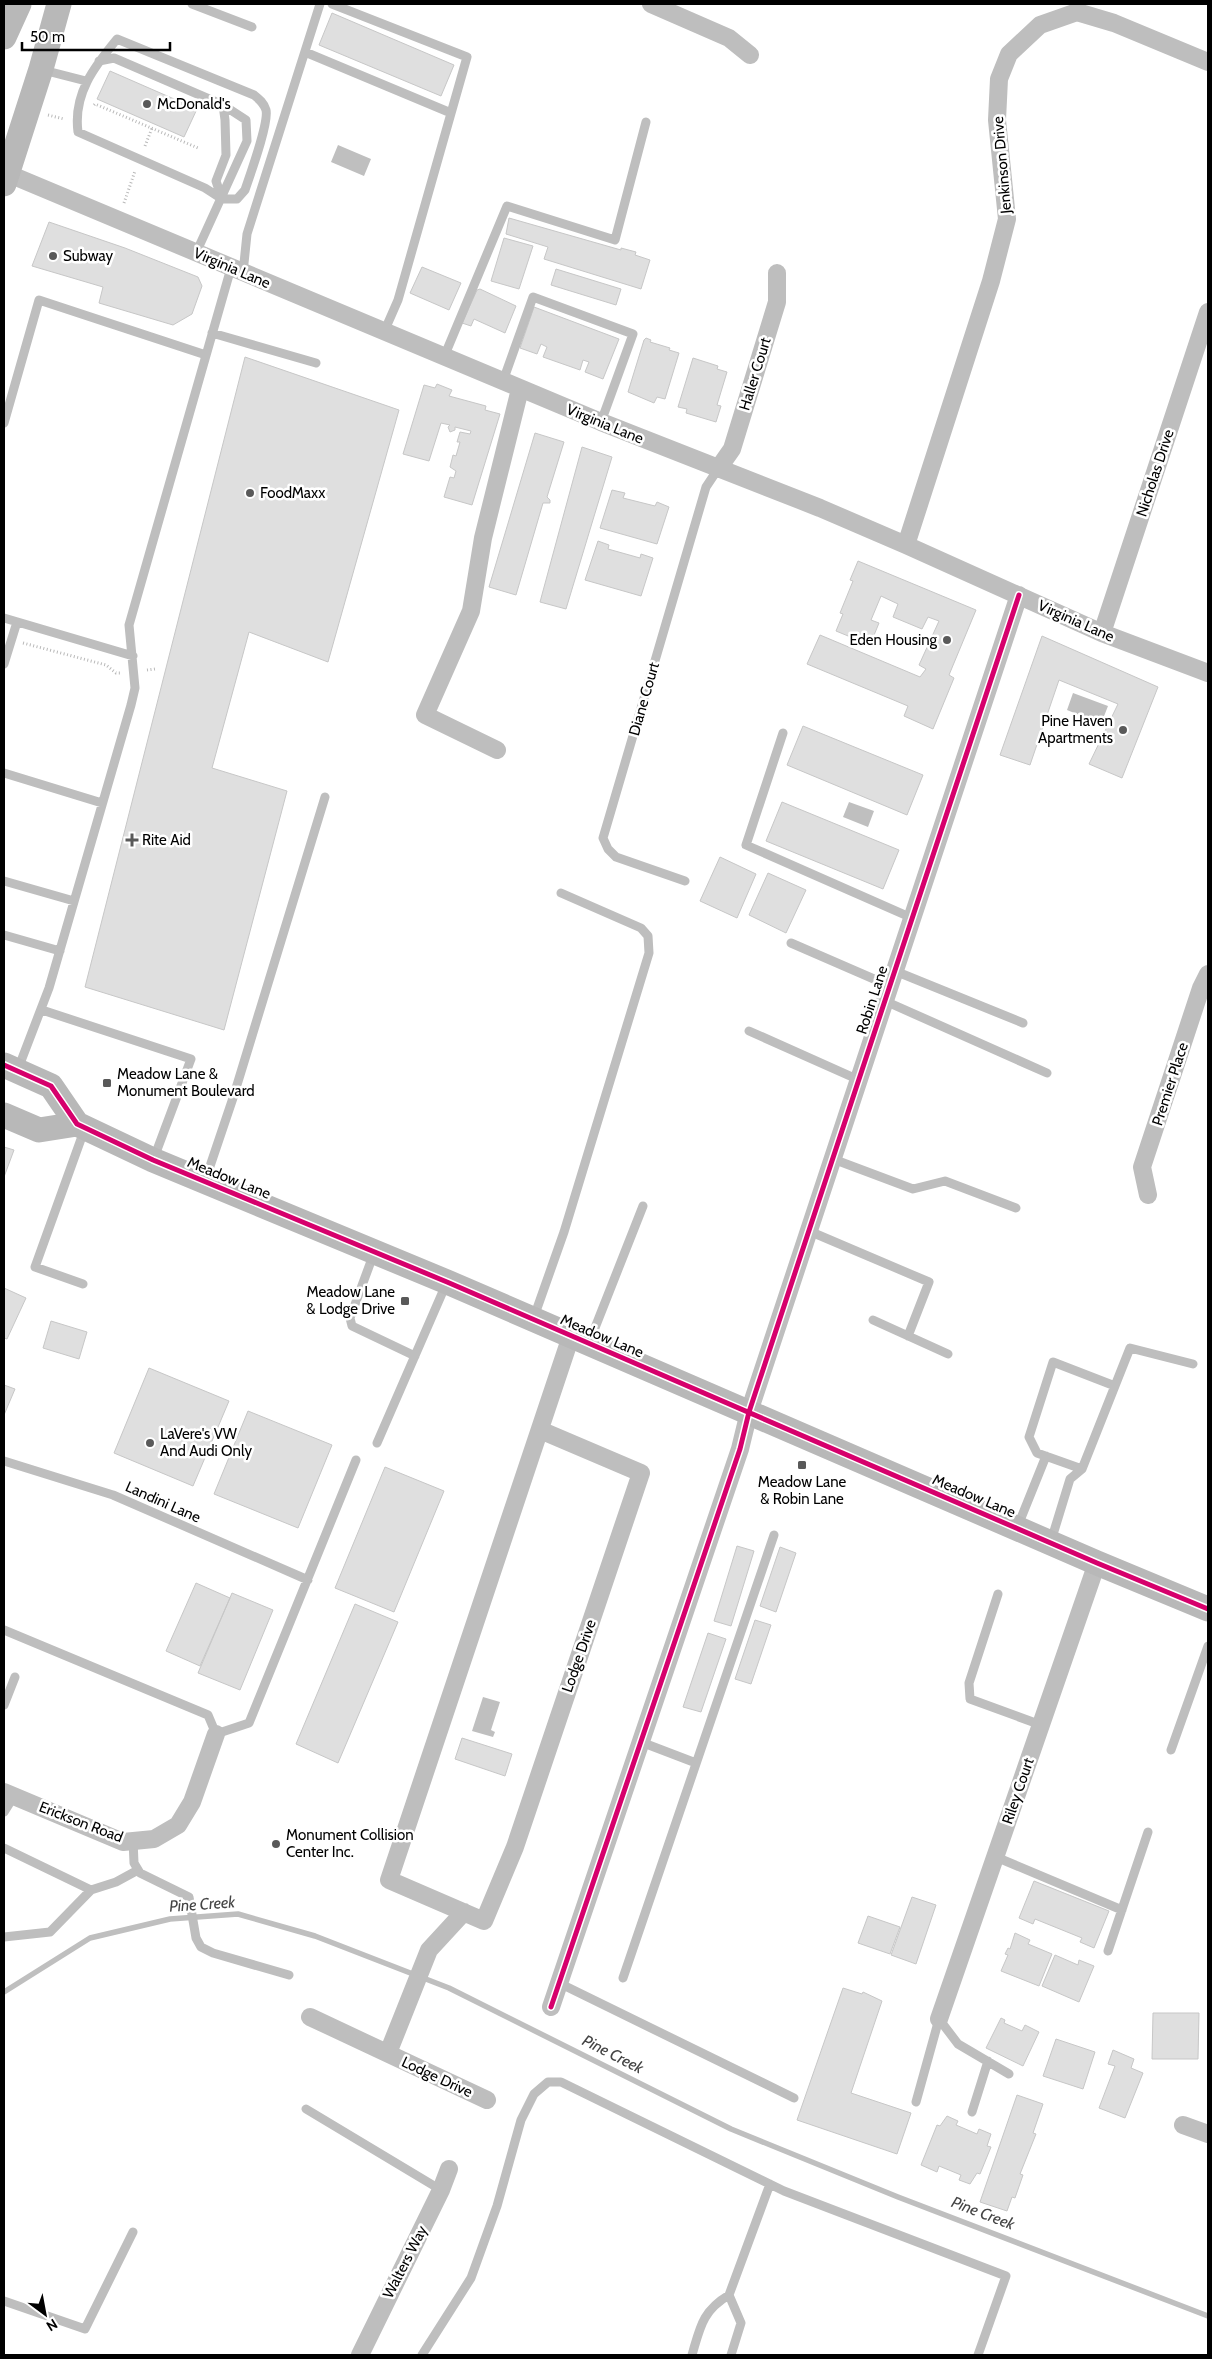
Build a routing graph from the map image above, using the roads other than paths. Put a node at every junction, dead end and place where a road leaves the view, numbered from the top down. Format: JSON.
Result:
{"nodes":[{"id":1,"x":19,"y":4,"type":"edge"},
{"id":2,"x":59,"y":4,"type":"edge"},
{"id":3,"x":192,"y":4,"type":"edge"},
{"id":4,"x":320,"y":4,"type":"edge"},
{"id":5,"x":332,"y":4,"type":"edge"},
{"id":6,"x":651,"y":4,"type":"edge"},
{"id":7,"x":252,"y":27,"type":"dead end"},
{"id":8,"x":4,"y":37,"type":"edge"},
{"id":9,"x":305,"y":52,"type":"junction"},
{"id":10,"x":750,"y":55,"type":"dead end"},
{"id":11,"x":99,"y":61,"type":"junction"},
{"id":12,"x":1208,"y":62,"type":"edge"},
{"id":13,"x":41,"y":69,"type":"junction"},
{"id":14,"x":86,"y":81,"type":"junction"},
{"id":15,"x":222,"y":106,"type":"junction"},
{"id":16,"x":451,"y":113,"type":"junction"},
{"id":17,"x":646,"y":122,"type":"dead end"},
{"id":18,"x":5,"y":176,"type":"edge"},
{"id":19,"x":222,"y":199,"type":"junction"},
{"id":20,"x":196,"y":253,"type":"junction"},
{"id":21,"x":237,"y":270,"type":"junction"},
{"id":22,"x":777,"y":273,"type":"dead end"},
{"id":23,"x":1208,"y":312,"type":"edge"},
{"id":24,"x":384,"y":332,"type":"junction"},
{"id":25,"x":212,"y":333,"type":"junction"},
{"id":26,"x":206,"y":355,"type":"junction"},
{"id":27,"x":444,"y":357,"type":"junction"},
{"id":28,"x":316,"y":363,"type":"dead end"},
{"id":29,"x":503,"y":381,"type":"junction"},
{"id":30,"x":520,"y":389,"type":"junction"},
{"id":31,"x":5,"y":412,"type":"edge"},
{"id":32,"x":601,"y":422,"type":"junction"},
{"id":33,"x":4,"y":423,"type":"edge"},
{"id":34,"x":718,"y":470,"type":"junction"},
{"id":35,"x":906,"y":545,"type":"junction"},
{"id":36,"x":1019,"y":596,"type":"junction"},
{"id":37,"x":4,"y":618,"type":"edge"},
{"id":38,"x":17,"y":622,"type":"junction"},
{"id":39,"x":1102,"y":633,"type":"junction"},
{"id":40,"x":132,"y":656,"type":"junction"},
{"id":41,"x":4,"y":664,"type":"edge"},
{"id":42,"x":1208,"y":673,"type":"edge"},
{"id":43,"x":783,"y":733,"type":"dead end"},
{"id":44,"x":497,"y":750,"type":"dead end"},
{"id":45,"x":4,"y":774,"type":"edge"},
{"id":46,"x":325,"y":797,"type":"dead end"},
{"id":47,"x":102,"y":803,"type":"junction"},
{"id":48,"x":4,"y":881,"type":"edge"},
{"id":49,"x":686,"y":881,"type":"dead end"},
{"id":50,"x":561,"y":893,"type":"dead end"},
{"id":51,"x":74,"y":901,"type":"junction"},
{"id":52,"x":912,"y":918,"type":"junction"},
{"id":53,"x":4,"y":936,"type":"edge"},
{"id":54,"x":791,"y":943,"type":"dead end"},
{"id":55,"x":60,"y":951,"type":"junction"},
{"id":56,"x":1208,"y":974,"type":"edge"},
{"id":57,"x":890,"y":986,"type":"junction"},
{"id":58,"x":42,"y":1010,"type":"junction"},
{"id":59,"x":1023,"y":1022,"type":"dead end"},
{"id":60,"x":749,"y":1031,"type":"dead end"},
{"id":61,"x":10,"y":1068,"type":"edge"},
{"id":62,"x":1047,"y":1073,"type":"dead end"},
{"id":63,"x":859,"y":1080,"type":"junction"},
{"id":64,"x":4,"y":1115,"type":"edge"},
{"id":65,"x":81,"y":1126,"type":"junction"},
{"id":66,"x":833,"y":1158,"type":"junction"},
{"id":67,"x":153,"y":1160,"type":"junction"},
{"id":68,"x":204,"y":1182,"type":"junction"},
{"id":69,"x":1148,"y":1195,"type":"dead end"},
{"id":70,"x":643,"y":1206,"type":"dead end"},
{"id":71,"x":1016,"y":1208,"type":"dead end"},
{"id":72,"x":809,"y":1231,"type":"junction"},
{"id":73,"x":374,"y":1252,"type":"junction"},
{"id":74,"x":447,"y":1282,"type":"junction"},
{"id":75,"x":84,"y":1284,"type":"dead end"},
{"id":76,"x":533,"y":1320,"type":"junction"},
{"id":77,"x":873,"y":1320,"type":"dead end"},
{"id":78,"x":908,"y":1336,"type":"junction"},
{"id":79,"x":580,"y":1340,"type":"junction"},
{"id":80,"x":948,"y":1354,"type":"dead end"},
{"id":81,"x":414,"y":1356,"type":"junction"},
{"id":82,"x":1192,"y":1364,"type":"dead end"},
{"id":83,"x":1115,"y":1386,"type":"junction"},
{"id":84,"x":749,"y":1412,"type":"junction"},
{"id":85,"x":540,"y":1430,"type":"junction"},
{"id":86,"x":377,"y":1443,"type":"dead end"},
{"id":87,"x":1046,"y":1456,"type":"junction"},
{"id":88,"x":4,"y":1460,"type":"edge"},
{"id":89,"x":356,"y":1460,"type":"dead end"},
{"id":90,"x":1082,"y":1468,"type":"junction"},
{"id":91,"x":1017,"y":1528,"type":"junction"},
{"id":92,"x":774,"y":1535,"type":"dead end"},
{"id":93,"x":1050,"y":1543,"type":"junction"},
{"id":94,"x":1097,"y":1563,"type":"junction"},
{"id":95,"x":308,"y":1580,"type":"junction"},
{"id":96,"x":998,"y":1594,"type":"dead end"},
{"id":97,"x":1208,"y":1608,"type":"edge"},
{"id":98,"x":4,"y":1630,"type":"edge"},
{"id":99,"x":1208,"y":1646,"type":"edge"},
{"id":100,"x":15,"y":1677,"type":"dead end"},
{"id":101,"x":4,"y":1705,"type":"edge"},
{"id":102,"x":1041,"y":1725,"type":"junction"},
{"id":103,"x":216,"y":1734,"type":"junction"},
{"id":104,"x":641,"y":1742,"type":"junction"},
{"id":105,"x":1171,"y":1750,"type":"dead end"},
{"id":106,"x":696,"y":1763,"type":"junction"},
{"id":107,"x":9,"y":1794,"type":"edge"},
{"id":108,"x":4,"y":1812,"type":"edge"},
{"id":109,"x":1148,"y":1832,"type":"dead end"},
{"id":110,"x":133,"y":1840,"type":"junction"},
{"id":111,"x":4,"y":1848,"type":"edge"},
{"id":112,"x":996,"y":1857,"type":"junction"},
{"id":113,"x":138,"y":1870,"type":"junction"},
{"id":114,"x":91,"y":1890,"type":"junction"},
{"id":115,"x":1122,"y":1910,"type":"junction"},
{"id":116,"x":464,"y":1912,"type":"junction"},
{"id":117,"x":4,"y":1937,"type":"edge"},
{"id":118,"x":1108,"y":1951,"type":"dead end"},
{"id":119,"x":289,"y":1974,"type":"dead end"},
{"id":120,"x":623,"y":1978,"type":"dead end"},
{"id":121,"x":559,"y":1983,"type":"junction"},
{"id":122,"x":551,"y":2007,"type":"dead end"},
{"id":123,"x":310,"y":2017,"type":"dead end"},
{"id":124,"x":939,"y":2019,"type":"junction"},
{"id":125,"x":388,"y":2053,"type":"junction"},
{"id":126,"x":988,"y":2061,"type":"junction"},
{"id":127,"x":1009,"y":2074,"type":"dead end"},
{"id":128,"x":794,"y":2098,"type":"dead end"},
{"id":129,"x":487,"y":2100,"type":"dead end"},
{"id":130,"x":916,"y":2102,"type":"dead end"},
{"id":131,"x":306,"y":2109,"type":"dead end"},
{"id":132,"x":972,"y":2112,"type":"dead end"},
{"id":133,"x":1183,"y":2125,"type":"dead end"},
{"id":134,"x":1208,"y":2134,"type":"edge"},
{"id":135,"x":448,"y":2169,"type":"dead end"},
{"id":136,"x":770,"y":2184,"type":"junction"},
{"id":137,"x":441,"y":2190,"type":"junction"},
{"id":138,"x":133,"y":2232,"type":"dead end"},
{"id":139,"x":729,"y":2295,"type":"junction"},
{"id":140,"x":4,"y":2302,"type":"edge"},
{"id":141,"x":360,"y":2355,"type":"edge"},
{"id":142,"x":422,"y":2355,"type":"edge"},
{"id":143,"x":692,"y":2355,"type":"edge"},
{"id":144,"x":731,"y":2355,"type":"edge"},
{"id":145,"x":978,"y":2355,"type":"edge"}],
"edges":[{"from":1,"to":8,"type":"street"},
{"from":2,"to":13,"type":"street"},
{"from":3,"to":7,"type":"lane"},
{"from":4,"to":9,"type":"lane"},
{"from":5,"to":16,"type":"lane"},
{"from":6,"to":10,"type":"street"},
{"from":9,"to":16,"type":"lane"},
{"from":9,"to":21,"type":"lane"},
{"from":11,"to":14,"type":"lane"},
{"from":11,"to":15,"type":"lane"},
{"from":11,"to":19,"type":"lane"},
{"from":12,"to":35,"type":"street","name":"Jenkinson Drive"},
{"from":13,"to":14,"type":"lane"},
{"from":13,"to":18,"type":"street"},
{"from":14,"to":19,"type":"lane"},
{"from":15,"to":19,"type":"lane"},
{"from":15,"to":19,"type":"lane"},
{"from":16,"to":24,"type":"lane"},
{"from":17,"to":27,"type":"lane"},
{"from":18,"to":20,"type":"street","name":"Virginia Lane"},
{"from":19,"to":20,"type":"lane"},
{"from":20,"to":21,"type":"street","name":"Virginia Lane"},
{"from":21,"to":24,"type":"street","name":"Virginia Lane"},
{"from":21,"to":25,"type":"lane"},
{"from":22,"to":34,"type":"street","name":"Haller Court"},
{"from":23,"to":39,"type":"street","name":"Nicholas Drive"},
{"from":24,"to":27,"type":"street","name":"Virginia Lane"},
{"from":25,"to":26,"type":"lane"},
{"from":25,"to":28,"type":"lane"},
{"from":26,"to":31,"type":"lane"},
{"from":26,"to":40,"type":"lane"},
{"from":27,"to":29,"type":"street","name":"Virginia Lane"},
{"from":29,"to":30,"type":"street","name":"Virginia Lane"},
{"from":29,"to":32,"type":"lane"},
{"from":30,"to":32,"type":"street","name":"Virginia Lane"},
{"from":30,"to":44,"type":"street"},
{"from":31,"to":33,"type":"lane"},
{"from":32,"to":34,"type":"street","name":"Virginia Lane"},
{"from":34,"to":35,"type":"street","name":"Virginia Lane"},
{"from":34,"to":49,"type":"lane","name":"Diane Court"},
{"from":35,"to":36,"type":"street","name":"Virginia Lane"},
{"from":36,"to":39,"type":"street","name":"Virginia Lane"},
{"from":36,"to":52,"type":"street","name":"Robin Lane"},
{"from":37,"to":38,"type":"lane"},
{"from":38,"to":40,"type":"lane"},
{"from":38,"to":41,"type":"lane"},
{"from":39,"to":42,"type":"street","name":"Virginia Lane"},
{"from":40,"to":47,"type":"lane"},
{"from":43,"to":52,"type":"lane"},
{"from":45,"to":47,"type":"lane"},
{"from":46,"to":68,"type":"lane"},
{"from":47,"to":51,"type":"lane"},
{"from":48,"to":51,"type":"lane"},
{"from":50,"to":76,"type":"lane"},
{"from":51,"to":55,"type":"lane"},
{"from":52,"to":57,"type":"street","name":"Robin Lane"},
{"from":53,"to":55,"type":"lane"},
{"from":54,"to":57,"type":"lane"},
{"from":55,"to":58,"type":"lane"},
{"from":56,"to":69,"type":"street","name":"Premier Place"},
{"from":57,"to":59,"type":"lane"},
{"from":57,"to":62,"type":"lane"},
{"from":57,"to":63,"type":"street","name":"Robin Lane"},
{"from":58,"to":61,"type":"lane"},
{"from":58,"to":67,"type":"lane"},
{"from":60,"to":63,"type":"lane"},
{"from":61,"to":65,"type":"street"},
{"from":63,"to":66,"type":"street","name":"Robin Lane"},
{"from":64,"to":65,"type":"street"},
{"from":65,"to":67,"type":"street","name":"Meadow Lane"},
{"from":65,"to":75,"type":"lane"},
{"from":66,"to":71,"type":"lane"},
{"from":66,"to":72,"type":"street","name":"Robin Lane"},
{"from":67,"to":68,"type":"street","name":"Meadow Lane"},
{"from":68,"to":73,"type":"street","name":"Meadow Lane"},
{"from":70,"to":79,"type":"lane"},
{"from":72,"to":78,"type":"lane"},
{"from":72,"to":84,"type":"street","name":"Robin Lane"},
{"from":73,"to":74,"type":"street","name":"Meadow Lane"},
{"from":73,"to":81,"type":"lane"},
{"from":74,"to":76,"type":"street","name":"Meadow Lane"},
{"from":74,"to":81,"type":"lane"},
{"from":76,"to":79,"type":"street","name":"Meadow Lane"},
{"from":77,"to":78,"type":"lane"},
{"from":78,"to":80,"type":"lane"},
{"from":79,"to":84,"type":"street","name":"Meadow Lane"},
{"from":79,"to":85,"type":"street","name":"Lodge Drive"},
{"from":81,"to":86,"type":"lane"},
{"from":82,"to":83,"type":"lane"},
{"from":83,"to":87,"type":"lane"},
{"from":83,"to":90,"type":"lane"},
{"from":84,"to":91,"type":"street","name":"Meadow Lane"},
{"from":84,"to":104,"type":"street","name":"Robin Lane"},
{"from":85,"to":116,"type":"street","name":"Lodge Drive"},
{"from":85,"to":116,"type":"street","name":"Lodge Drive"},
{"from":87,"to":90,"type":"lane"},
{"from":87,"to":91,"type":"lane"},
{"from":88,"to":95,"type":"lane","name":"Landini Lane"},
{"from":89,"to":95,"type":"lane"},
{"from":90,"to":93,"type":"lane"},
{"from":91,"to":93,"type":"street","name":"Meadow Lane"},
{"from":92,"to":106,"type":"lane"},
{"from":93,"to":94,"type":"street","name":"Meadow Lane"},
{"from":94,"to":97,"type":"street","name":"Meadow Lane"},
{"from":94,"to":102,"type":"street","name":"Riley Court"},
{"from":95,"to":103,"type":"lane"},
{"from":96,"to":102,"type":"lane"},
{"from":98,"to":103,"type":"lane"},
{"from":99,"to":105,"type":"lane"},
{"from":100,"to":101,"type":"lane"},
{"from":102,"to":112,"type":"street","name":"Riley Court"},
{"from":103,"to":110,"type":"street","name":"Erickson Road"},
{"from":104,"to":106,"type":"lane"},
{"from":104,"to":121,"type":"street","name":"Robin Lane"},
{"from":106,"to":120,"type":"lane"},
{"from":107,"to":108,"type":"lane"},
{"from":107,"to":110,"type":"street","name":"Erickson Road"},
{"from":109,"to":115,"type":"lane"},
{"from":110,"to":113,"type":"lane"},
{"from":111,"to":114,"type":"lane"},
{"from":112,"to":115,"type":"lane"},
{"from":112,"to":124,"type":"street","name":"Riley Court"},
{"from":113,"to":114,"type":"lane"},
{"from":113,"to":119,"type":"lane"},
{"from":114,"to":117,"type":"lane"},
{"from":115,"to":118,"type":"lane"},
{"from":116,"to":125,"type":"street","name":"Lodge Drive"},
{"from":121,"to":122,"type":"street","name":"Robin Lane"},
{"from":121,"to":128,"type":"lane"},
{"from":123,"to":125,"type":"street","name":"Lodge Drive"},
{"from":124,"to":126,"type":"lane"},
{"from":124,"to":130,"type":"lane"},
{"from":125,"to":129,"type":"street","name":"Lodge Drive"},
{"from":126,"to":127,"type":"lane"},
{"from":126,"to":132,"type":"lane"},
{"from":131,"to":137,"type":"lane"},
{"from":133,"to":134,"type":"street"},
{"from":135,"to":137,"type":"street","name":"Walters Way"},
{"from":136,"to":139,"type":"lane"},
{"from":136,"to":142,"type":"lane"},
{"from":136,"to":145,"type":"lane"},
{"from":137,"to":141,"type":"street","name":"Walters Way"},
{"from":138,"to":140,"type":"lane"},
{"from":139,"to":143,"type":"lane"},
{"from":139,"to":144,"type":"lane"}]}
